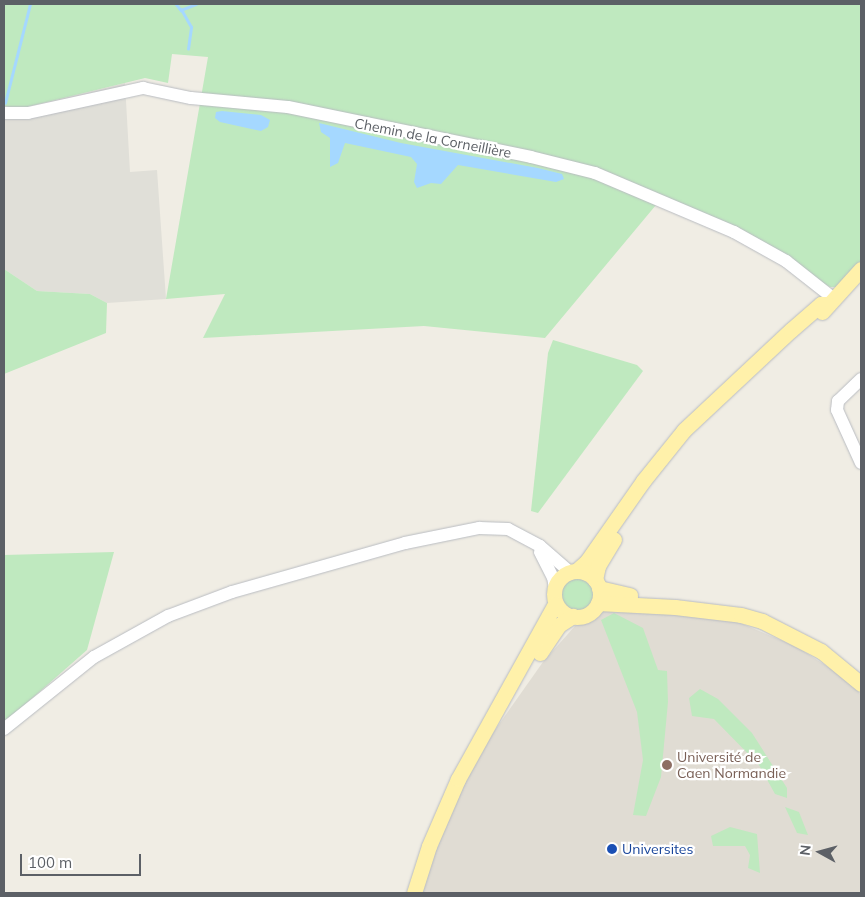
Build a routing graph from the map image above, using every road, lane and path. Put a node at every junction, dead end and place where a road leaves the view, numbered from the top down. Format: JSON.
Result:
{"nodes":[{"id":1,"x":4,"y":113,"type":"edge"},
{"id":2,"x":861,"y":269,"type":"edge"},
{"id":3,"x":861,"y":276,"type":"edge"},
{"id":4,"x":832,"y":299,"type":"junction"},
{"id":5,"x":861,"y":380,"type":"edge"},
{"id":6,"x":861,"y":463,"type":"edge"},
{"id":7,"x":657,"y":464,"type":"junction"},
{"id":8,"x":532,"y":542,"type":"junction"},
{"id":9,"x":573,"y":572,"type":"junction"},
{"id":10,"x":554,"y":588,"type":"junction"},
{"id":11,"x":597,"y":590,"type":"junction"},
{"id":12,"x":556,"y":604,"type":"junction"},
{"id":13,"x":574,"y":616,"type":"junction"},
{"id":14,"x":861,"y":684,"type":"edge"},
{"id":15,"x":4,"y":728,"type":"edge"},
{"id":16,"x":483,"y":734,"type":"junction"},
{"id":17,"x":414,"y":893,"type":"edge"}],
"edges":[{"from":1,"to":4,"type":"street","name":"Chemin de la Corneillière"},
{"from":2,"to":4,"type":"main road"},
{"from":3,"to":4,"type":"main road"},
{"from":4,"to":7,"type":"main road"},
{"from":5,"to":6,"type":"street"},
{"from":7,"to":9,"type":"main road"},
{"from":7,"to":11,"type":"main road"},
{"from":8,"to":9,"type":"street"},
{"from":8,"to":10,"type":"street"},
{"from":8,"to":15,"type":"street"},
{"from":9,"to":10,"type":"main road"},
{"from":9,"to":11,"type":"main road"},
{"from":10,"to":12,"type":"main road"},
{"from":11,"to":13,"type":"main road"},
{"from":11,"to":14,"type":"main road"},
{"from":12,"to":13,"type":"main road"},
{"from":12,"to":16,"type":"main road"},
{"from":13,"to":16,"type":"main road"},
{"from":16,"to":17,"type":"main road"}]}
